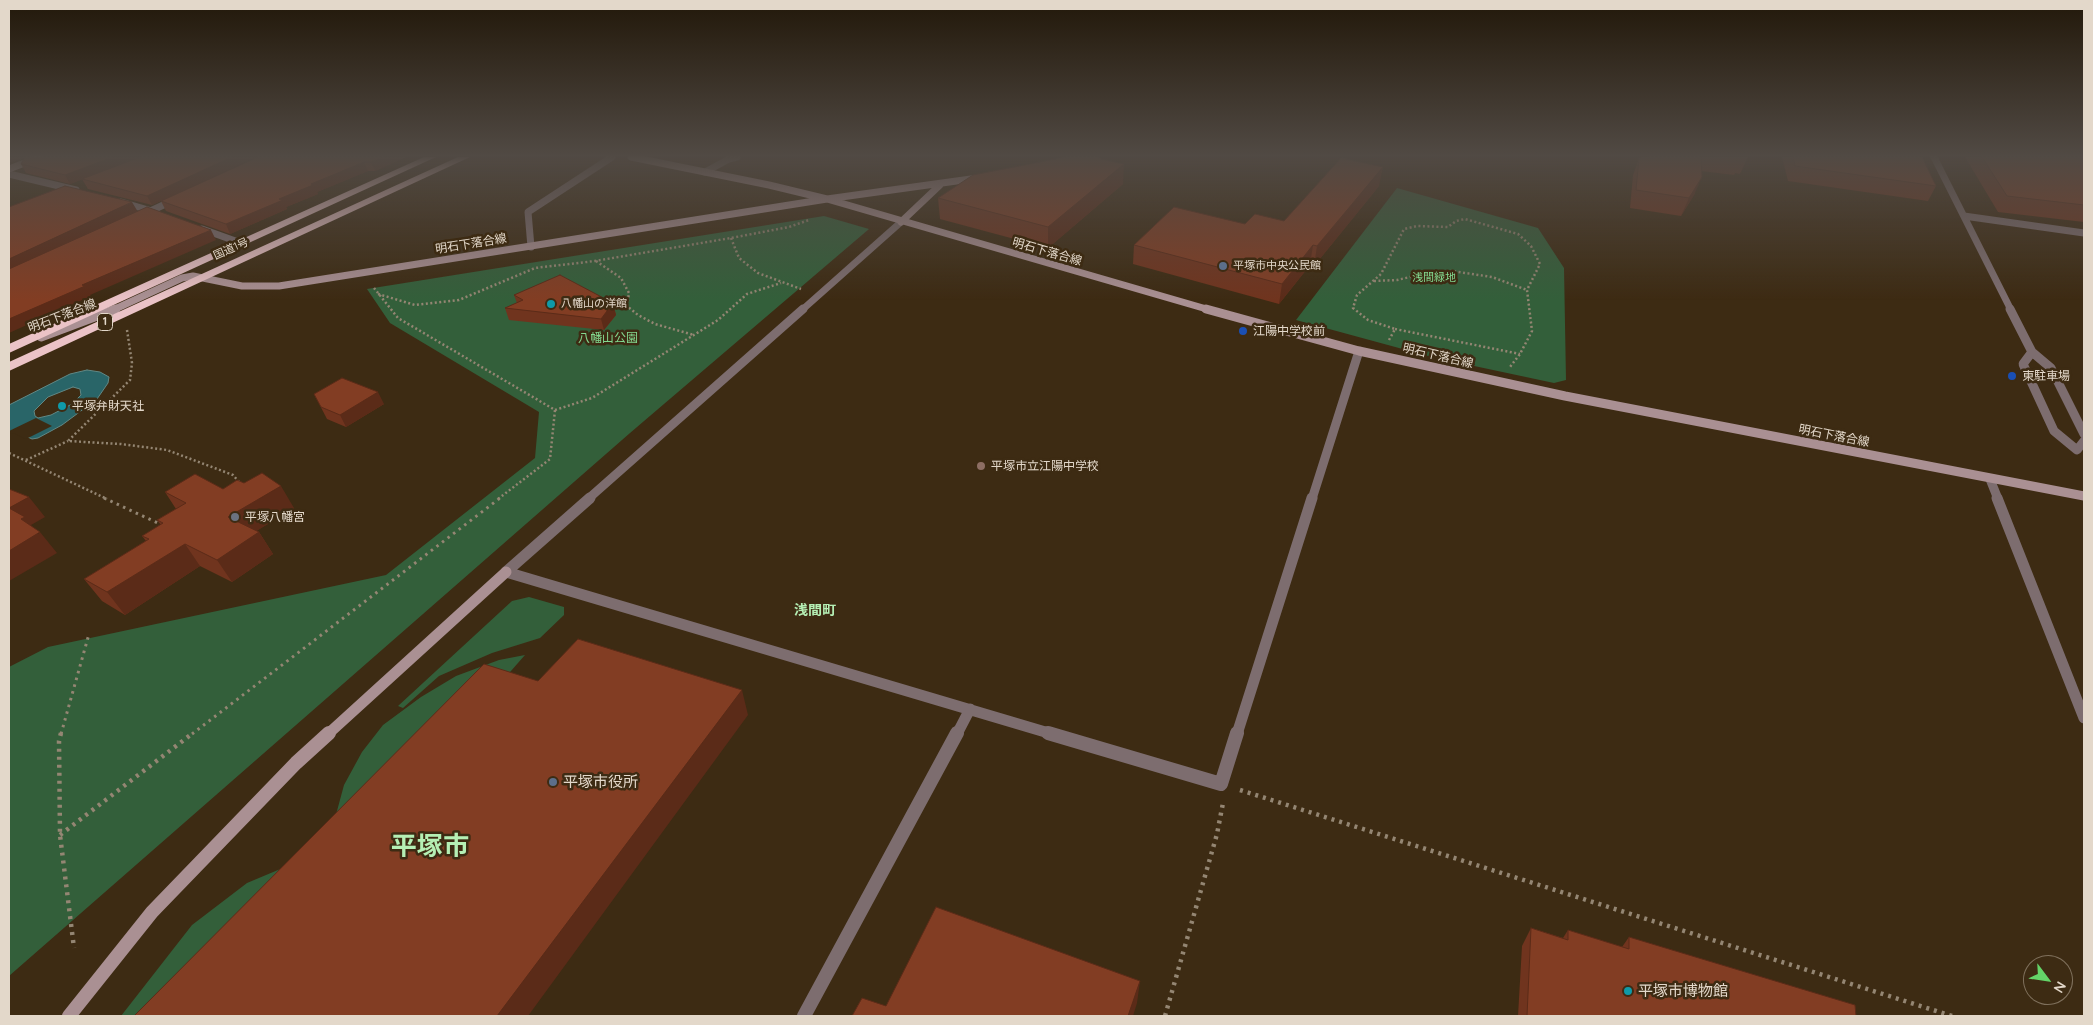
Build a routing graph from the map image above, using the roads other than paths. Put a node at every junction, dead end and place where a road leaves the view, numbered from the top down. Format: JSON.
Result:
{"nodes":[{"id":1,"x":130,"y":205,"type":"edge"},
{"id":2,"x":164,"y":205,"type":"edge"},
{"id":3,"x":325,"y":205,"type":"edge"},
{"id":4,"x":361,"y":205,"type":"edge"},
{"id":5,"x":539,"y":205,"type":"edge"},
{"id":6,"x":797,"y":205,"type":"edge"},
{"id":7,"x":843,"y":205,"type":"edge"},
{"id":8,"x":919,"y":205,"type":"edge"},
{"id":9,"x":1958,"y":205,"type":"edge"},
{"id":10,"x":151,"y":211,"type":"junction"},
{"id":11,"x":159,"y":214,"type":"edge"},
{"id":12,"x":341,"y":214,"type":"junction"},
{"id":13,"x":1964,"y":216,"type":"junction"},
{"id":14,"x":134,"y":219,"type":"edge"},
{"id":15,"x":901,"y":222,"type":"junction"},
{"id":16,"x":194,"y":226,"type":"edge"},
{"id":17,"x":2084,"y":233,"type":"edge"},
{"id":18,"x":241,"y":243,"type":"junction"},
{"id":19,"x":531,"y":247,"type":"junction"},
{"id":20,"x":202,"y":277,"type":"junction"},
{"id":21,"x":9,"y":350,"type":"edge"},
{"id":22,"x":1359,"y":351,"type":"junction"},
{"id":23,"x":2032,"y":352,"type":"junction"},
{"id":24,"x":9,"y":367,"type":"edge"},
{"id":25,"x":2084,"y":434,"type":"edge"},
{"id":26,"x":2084,"y":441,"type":"edge"},
{"id":27,"x":1990,"y":479,"type":"junction"},
{"id":28,"x":2084,"y":496,"type":"edge"},
{"id":29,"x":506,"y":572,"type":"junction"},
{"id":30,"x":970,"y":709,"type":"junction"},
{"id":31,"x":2084,"y":718,"type":"edge"},
{"id":32,"x":69,"y":1016,"type":"edge"},
{"id":33,"x":804,"y":1016,"type":"edge"}],
"edges":[{"from":1,"to":10,"type":"street"},
{"from":2,"to":10,"type":"street"},
{"from":3,"to":18,"type":"highway","name":"国道1号","number":"1"},
{"from":4,"to":12,"type":"highway","name":"国道1号","number":"1"},
{"from":5,"to":19,"type":"street"},
{"from":6,"to":19,"type":"main road","name":"明石下落合線"},
{"from":7,"to":15,"type":"main road","name":"明石下落合線"},
{"from":8,"to":15,"type":"main road"},
{"from":9,"to":13,"type":"street"},
{"from":10,"to":11,"type":"street"},
{"from":10,"to":14,"type":"street"},
{"from":12,"to":18,"type":"highway"},
{"from":12,"to":20,"type":"highway","name":"国道1号","number":"1"},
{"from":13,"to":17,"type":"street"},
{"from":13,"to":23,"type":"street"},
{"from":15,"to":22,"type":"main road","name":"明石下落合線"},
{"from":15,"to":29,"type":"street"},
{"from":16,"to":18,"type":"street"},
{"from":18,"to":21,"type":"highway","name":"国道1号","number":"1"},
{"from":19,"to":20,"type":"main road","name":"明石下落合線"},
{"from":20,"to":21,"type":"main road","name":"明石下落合線"},
{"from":20,"to":24,"type":"highway","name":"国道1号","number":"1"},
{"from":22,"to":27,"type":"main road","name":"明石下落合線"},
{"from":22,"to":30,"type":"street"},
{"from":23,"to":25,"type":"street"},
{"from":23,"to":26,"type":"street"},
{"from":27,"to":28,"type":"main road","name":"明石下落合線"},
{"from":27,"to":31,"type":"street"},
{"from":29,"to":30,"type":"street"},
{"from":29,"to":32,"type":"main road"},
{"from":30,"to":33,"type":"street"}]}
